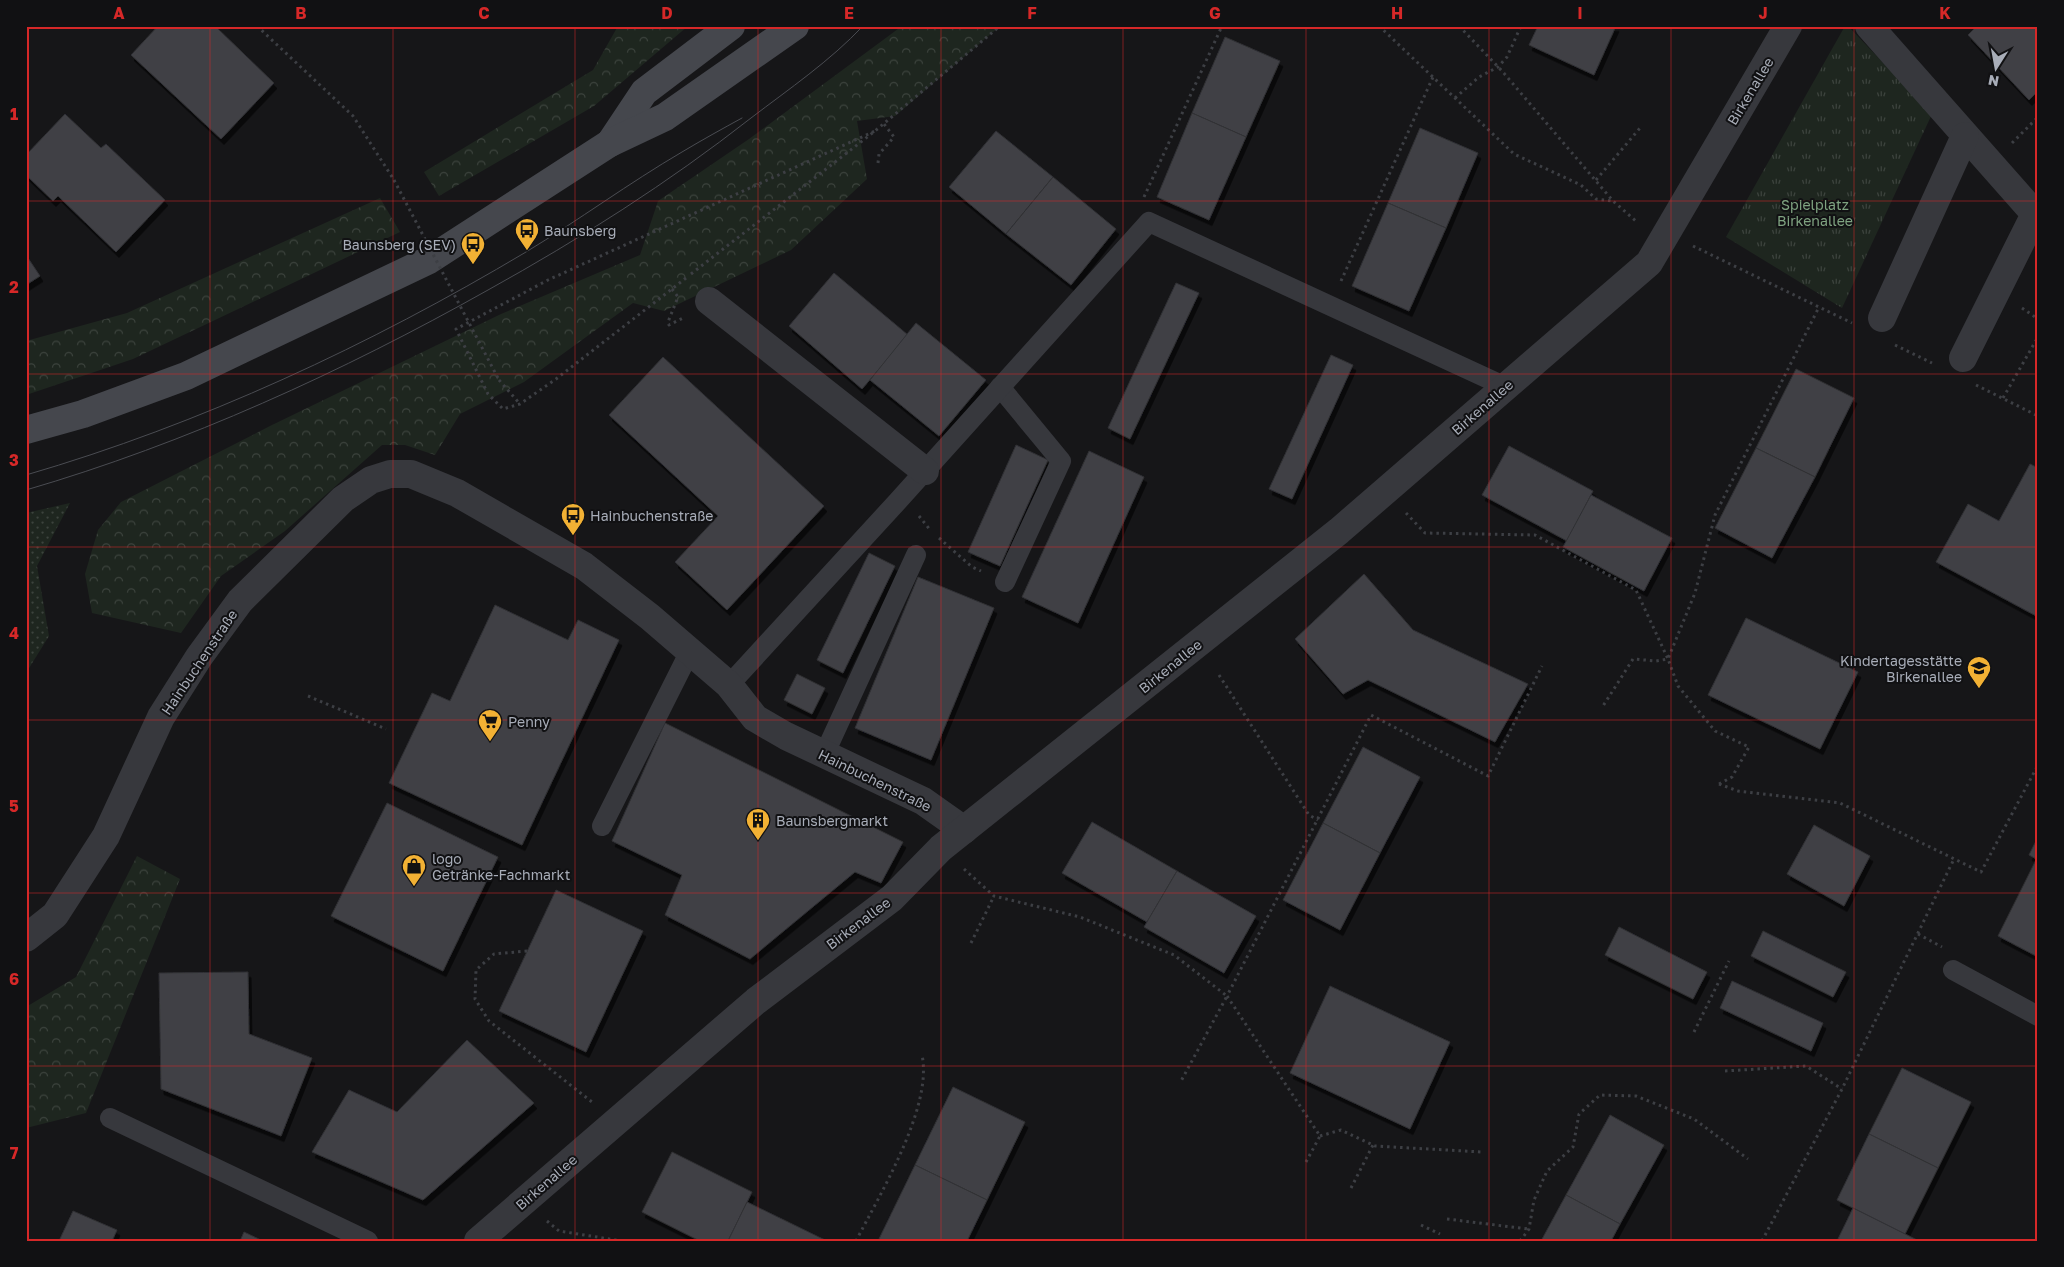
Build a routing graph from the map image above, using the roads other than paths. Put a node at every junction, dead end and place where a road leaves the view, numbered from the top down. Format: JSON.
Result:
{"nodes":[{"id":1,"x":731,"y":26,"type":"edge"},
{"id":2,"x":795,"y":26,"type":"edge"},
{"id":3,"x":1788,"y":26,"type":"edge"},
{"id":4,"x":1869,"y":26,"type":"edge"},
{"id":5,"x":1965,"y":136,"type":"junction"},
{"id":6,"x":610,"y":143,"type":"junction"},
{"id":7,"x":709,"y":301,"type":"dead end"},
{"id":8,"x":1882,"y":318,"type":"dead end"},
{"id":9,"x":1963,"y":358,"type":"dead end"},
{"id":10,"x":1000,"y":387,"type":"junction"},
{"id":11,"x":1506,"y":387,"type":"junction"},
{"id":12,"x":26,"y":430,"type":"edge"},
{"id":13,"x":924,"y":471,"type":"junction"},
{"id":14,"x":916,"y":555,"type":"dead end"},
{"id":15,"x":1005,"y":582,"type":"road end"},
{"id":16,"x":690,"y":651,"type":"junction"},
{"id":17,"x":729,"y":684,"type":"junction"},
{"id":18,"x":824,"y":755,"type":"junction"},
{"id":19,"x":602,"y":826,"type":"dead end"},
{"id":20,"x":964,"y":830,"type":"junction"},
{"id":21,"x":26,"y":938,"type":"edge"},
{"id":22,"x":1953,"y":970,"type":"dead end"},
{"id":23,"x":2038,"y":1016,"type":"edge"},
{"id":24,"x":110,"y":1118,"type":"dead end"},
{"id":25,"x":488,"y":1238,"type":"edge"},
{"id":26,"x":368,"y":1241,"type":"edge"}],
"edges":[{"from":1,"to":6,"type":"main road"},
{"from":2,"to":6,"type":"main road"},
{"from":3,"to":11,"type":"street","name":"Birkenallee"},
{"from":4,"to":5,"type":"street"},
{"from":5,"to":8,"type":"street"},
{"from":5,"to":9,"type":"street"},
{"from":6,"to":12,"type":"main road"},
{"from":7,"to":13,"type":"street"},
{"from":10,"to":11,"type":"lane"},
{"from":10,"to":13,"type":"lane"},
{"from":10,"to":15,"type":"lane"},
{"from":11,"to":20,"type":"street","name":"Birkenallee"},
{"from":13,"to":17,"type":"lane"},
{"from":14,"to":18,"type":"lane"},
{"from":16,"to":17,"type":"street","name":"Hainbuchenstraße"},
{"from":16,"to":19,"type":"lane"},
{"from":16,"to":21,"type":"street","name":"Hainbuchenstraße"},
{"from":17,"to":18,"type":"street","name":"Hainbuchenstraße"},
{"from":18,"to":20,"type":"street","name":"Hainbuchenstraße"},
{"from":20,"to":25,"type":"street","name":"Birkenallee"},
{"from":22,"to":23,"type":"lane"},
{"from":24,"to":26,"type":"lane"}]}
